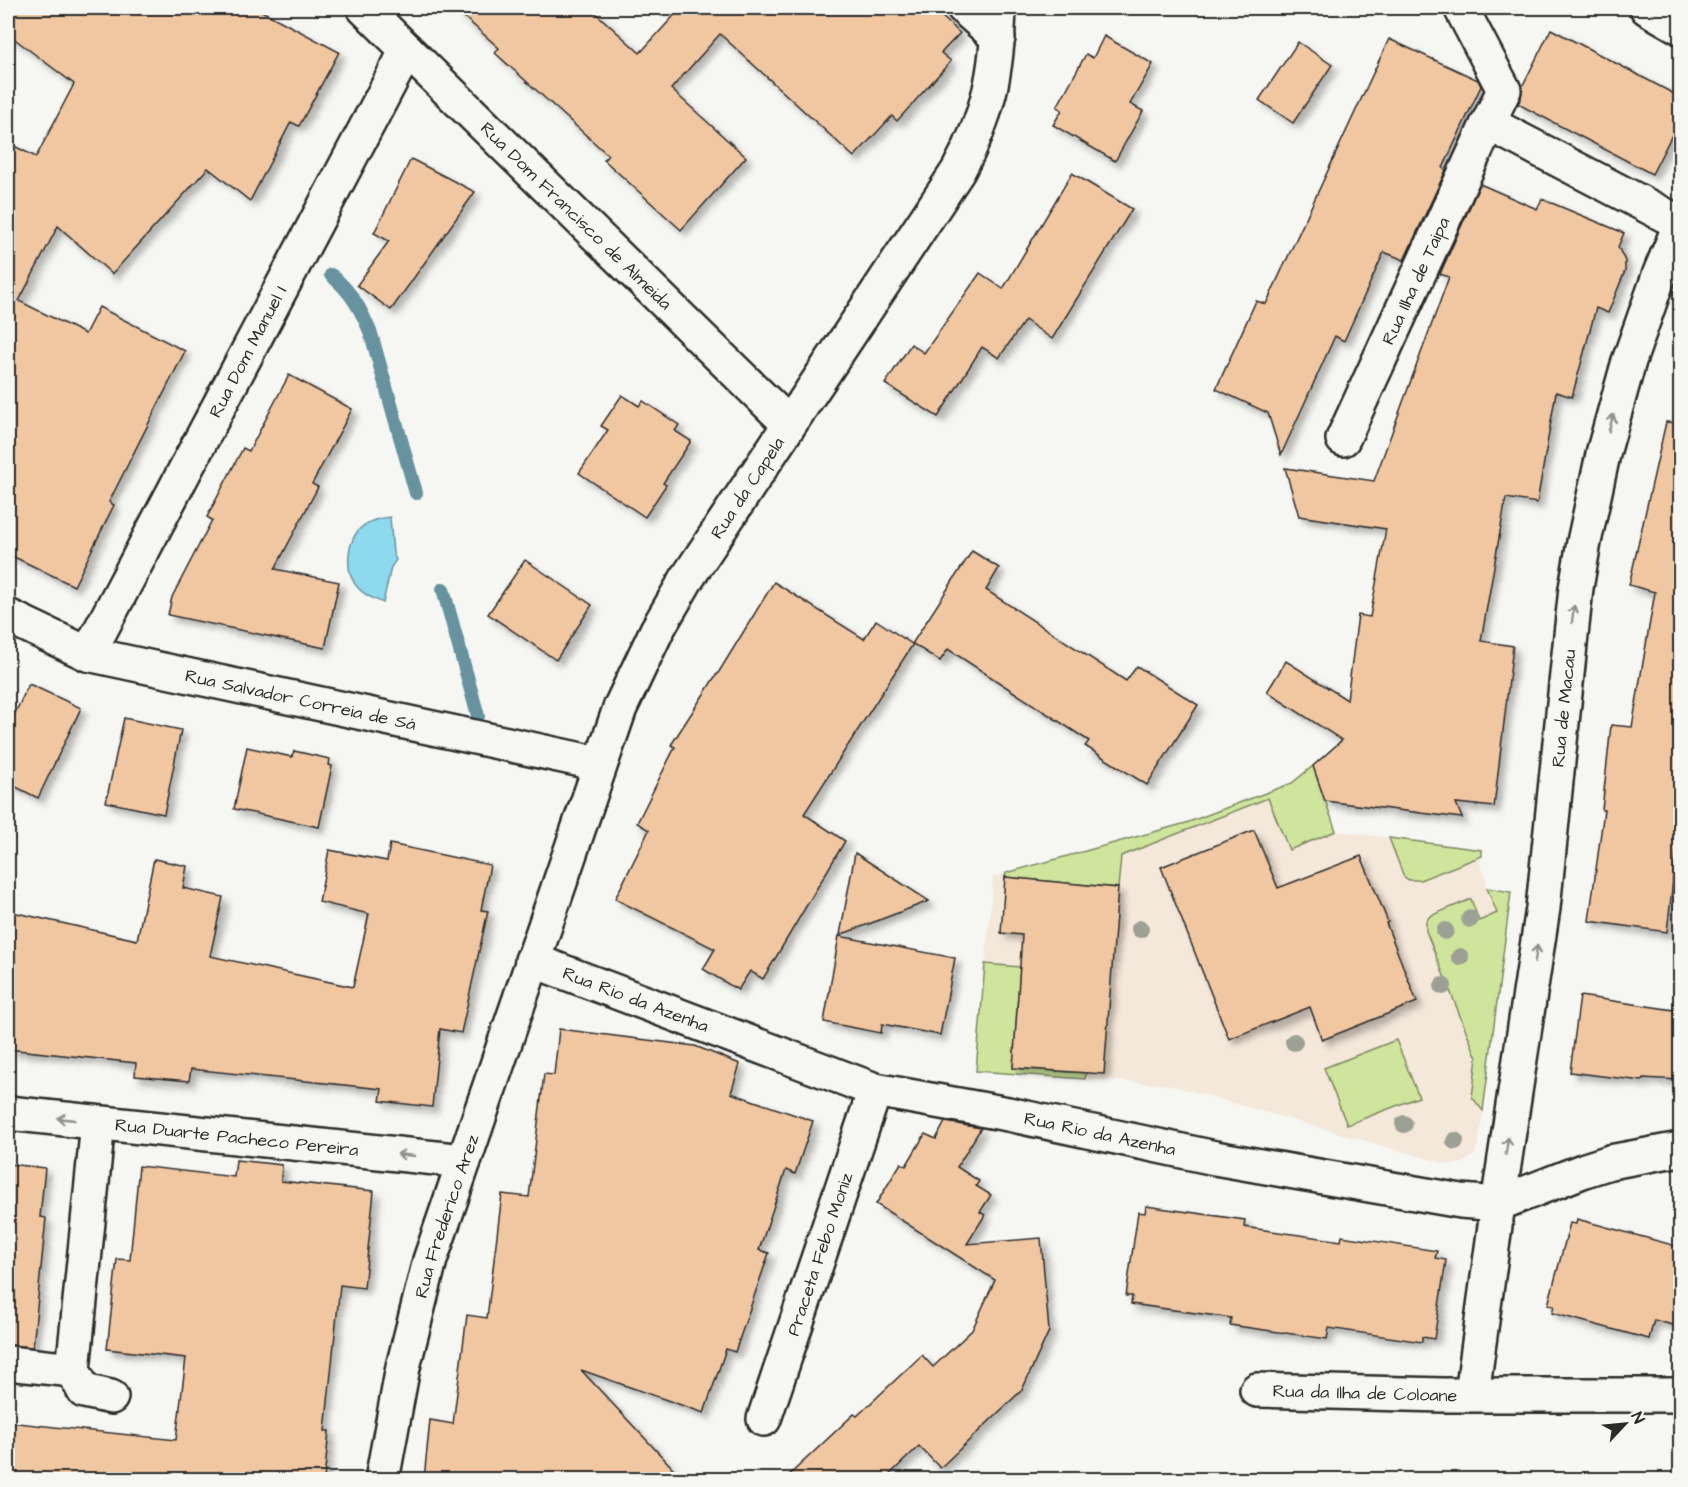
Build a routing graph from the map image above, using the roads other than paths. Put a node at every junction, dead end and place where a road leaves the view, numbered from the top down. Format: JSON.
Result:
{"nodes":[{"id":1,"x":364,"y":8,"type":"edge"},
{"id":2,"x":964,"y":8,"type":"edge"},
{"id":3,"x":1461,"y":8,"type":"edge"},
{"id":4,"x":1647,"y":8,"type":"edge"},
{"id":5,"x":998,"y":23,"type":"edge"},
{"id":6,"x":1680,"y":27,"type":"edge"},
{"id":7,"x":407,"y":50,"type":"junction"},
{"id":8,"x":1488,"y":123,"type":"junction"},
{"id":9,"x":1680,"y":224,"type":"edge"},
{"id":10,"x":789,"y":424,"type":"junction"},
{"id":11,"x":1343,"y":439,"type":"dead end"},
{"id":12,"x":8,"y":616,"type":"edge"},
{"id":13,"x":88,"y":654,"type":"junction"},
{"id":14,"x":600,"y":764,"type":"junction"},
{"id":15,"x":532,"y":960,"type":"junction"},
{"id":16,"x":875,"y":1090,"type":"junction"},
{"id":17,"x":8,"y":1113,"type":"edge"},
{"id":18,"x":98,"y":1123,"type":"junction"},
{"id":19,"x":1680,"y":1149,"type":"edge"},
{"id":20,"x":464,"y":1161,"type":"junction"},
{"id":21,"x":1498,"y":1204,"type":"junction"},
{"id":22,"x":8,"y":1363,"type":"edge"},
{"id":23,"x":73,"y":1370,"type":"junction"},
{"id":24,"x":1257,"y":1390,"type":"dead end"},
{"id":25,"x":1472,"y":1394,"type":"junction"},
{"id":26,"x":1680,"y":1395,"type":"edge"},
{"id":27,"x":111,"y":1397,"type":"dead end"},
{"id":28,"x":764,"y":1419,"type":"dead end"},
{"id":29,"x":382,"y":1479,"type":"edge"}],
"edges":[{"from":1,"to":7,"type":"street","name":"Rua Dom Francisco de Almeida"},
{"from":2,"to":5,"type":"street"},
{"from":3,"to":8,"type":"street","name":"Rua Ilha de Taipa"},
{"from":4,"to":6,"type":"street"},
{"from":5,"to":10,"type":"street","name":"Rua da Capela"},
{"from":7,"to":10,"type":"street","name":"Rua Dom Francisco de Almeida"},
{"from":7,"to":13,"type":"street","name":"Rua Dom Manuel I"},
{"from":8,"to":9,"type":"street"},
{"from":8,"to":11,"type":"street","name":"Rua Ilha de Taipa"},
{"from":21,"to":9,"type":"street","name":"Rua de Macau","one_way":true},
{"from":10,"to":14,"type":"street","name":"Rua da Capela"},
{"from":12,"to":13,"type":"street","name":"Rua Salvador Correia de Sá"},
{"from":13,"to":14,"type":"street","name":"Rua Salvador Correia de Sá"},
{"from":14,"to":15,"type":"street","name":"Rua da Capela"},
{"from":15,"to":16,"type":"street","name":"Rua Rio da Azenha"},
{"from":15,"to":20,"type":"street","name":"Rua Frederico Arez"},
{"from":16,"to":21,"type":"street","name":"Rua Rio da Azenha"},
{"from":16,"to":28,"type":"street","name":"Praceta Febo Moniz"},
{"from":18,"to":17,"type":"street","name":"Rua Duarte Pacheco Pereira","one_way":true},
{"from":20,"to":18,"type":"street","name":"Rua Duarte Pacheco Pereira","one_way":true},
{"from":18,"to":23,"type":"street"},
{"from":19,"to":21,"type":"street","name":"Rua Rio da Azenha"},
{"from":20,"to":29,"type":"street","name":"Rua Frederico Arez"},
{"from":21,"to":25,"type":"street","name":"Rua da Ilha de Coloane"},
{"from":22,"to":23,"type":"street"},
{"from":23,"to":27,"type":"street"},
{"from":24,"to":25,"type":"street","name":"Rua da Ilha de Coloane"},
{"from":25,"to":26,"type":"street","name":"Rua da Ilha de Coloane"}]}
